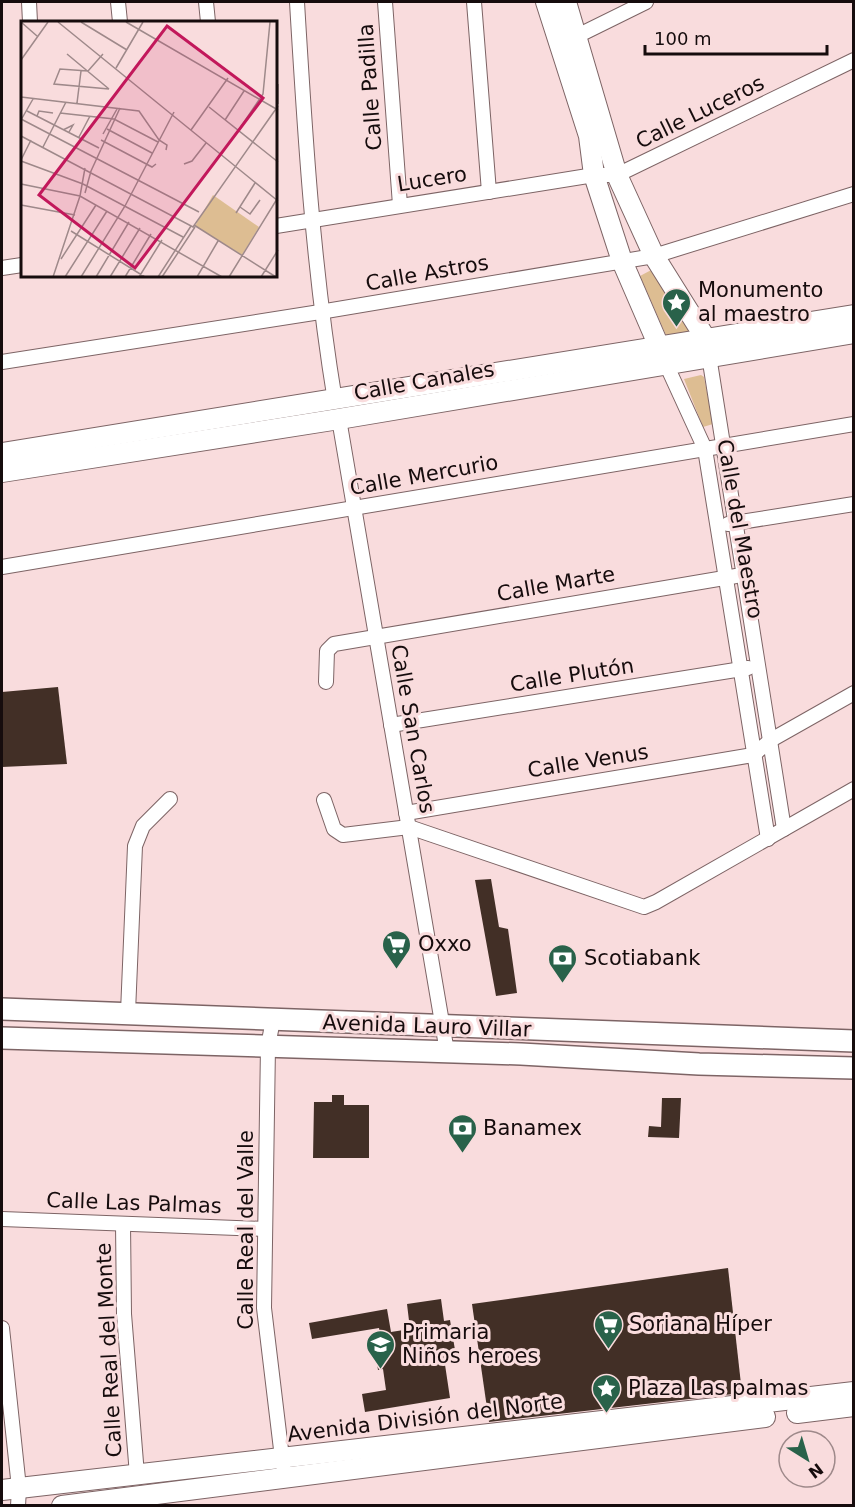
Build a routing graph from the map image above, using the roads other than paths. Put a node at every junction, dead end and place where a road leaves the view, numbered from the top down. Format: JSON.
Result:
{"nodes":[{"id":1,"x":28,"y":2,"type":"edge"},
{"id":2,"x":118,"y":2,"type":"edge"},
{"id":3,"x":206,"y":2,"type":"edge"},
{"id":4,"x":297,"y":2,"type":"edge"},
{"id":5,"x":385,"y":2,"type":"edge"},
{"id":6,"x":474,"y":2,"type":"edge"},
{"id":7,"x":546,"y":2,"type":"edge"},
{"id":8,"x":566,"y":2,"type":"edge"},
{"id":9,"x":646,"y":2,"type":"edge"},
{"id":10,"x":30,"y":21,"type":"edge"},
{"id":11,"x":120,"y":21,"type":"edge"},
{"id":12,"x":208,"y":21,"type":"edge"},
{"id":13,"x":569,"y":40,"type":"junction"},
{"id":14,"x":854,"y":60,"type":"edge"},
{"id":15,"x":594,"y":175,"type":"junction"},
{"id":16,"x":617,"y":175,"type":"junction"},
{"id":17,"x":489,"y":192,"type":"junction"},
{"id":18,"x":854,"y":194,"type":"edge"},
{"id":19,"x":400,"y":206,"type":"junction"},
{"id":20,"x":310,"y":219,"type":"junction"},
{"id":21,"x":278,"y":226,"type":"edge"},
{"id":22,"x":654,"y":256,"type":"junction"},
{"id":23,"x":622,"y":261,"type":"junction"},
{"id":24,"x":21,"y":265,"type":"edge"},
{"id":25,"x":2,"y":268,"type":"edge"},
{"id":26,"x":320,"y":312,"type":"junction"},
{"id":27,"x":854,"y":315,"type":"edge"},
{"id":28,"x":854,"y":333,"type":"edge"},
{"id":29,"x":708,"y":348,"type":"junction"},
{"id":30,"x":663,"y":356,"type":"junction"},
{"id":31,"x":2,"y":362,"type":"edge"},
{"id":32,"x":337,"y":410,"type":"junction"},
{"id":33,"x":854,"y":424,"type":"edge"},
{"id":34,"x":722,"y":445,"type":"junction"},
{"id":35,"x":705,"y":449,"type":"junction"},
{"id":36,"x":2,"y":453,"type":"edge"},
{"id":37,"x":2,"y":472,"type":"edge"},
{"id":38,"x":854,"y":504,"type":"edge"},
{"id":39,"x":354,"y":508,"type":"junction"},
{"id":40,"x":735,"y":523,"type":"junction"},
{"id":41,"x":719,"y":525,"type":"junction"},
{"id":42,"x":2,"y":567,"type":"edge"},
{"id":43,"x":744,"y":576,"type":"junction"},
{"id":44,"x":726,"y":577,"type":"junction"},
{"id":45,"x":376,"y":637,"type":"junction"},
{"id":46,"x":759,"y":668,"type":"junction"},
{"id":47,"x":740,"y":669,"type":"junction"},
{"id":48,"x":326,"y":682,"type":"dead end"},
{"id":49,"x":854,"y":693,"type":"edge"},
{"id":50,"x":391,"y":725,"type":"junction"},
{"id":51,"x":771,"y":740,"type":"junction"},
{"id":52,"x":753,"y":755,"type":"junction"},
{"id":53,"x":854,"y":789,"type":"edge"},
{"id":54,"x":170,"y":799,"type":"dead end"},
{"id":55,"x":324,"y":800,"type":"dead end"},
{"id":56,"x":406,"y":813,"type":"junction"},
{"id":57,"x":409,"y":828,"type":"junction"},
{"id":58,"x":784,"y":829,"type":"junction"},
{"id":59,"x":768,"y":839,"type":"junction"},
{"id":60,"x":2,"y":1009,"type":"edge"},
{"id":61,"x":128,"y":1012,"type":"junction"},
{"id":62,"x":273,"y":1020,"type":"junction"},
{"id":63,"x":442,"y":1026,"type":"junction"},
{"id":64,"x":702,"y":1035,"type":"junction"},
{"id":65,"x":2,"y":1038,"type":"edge"},
{"id":66,"x":854,"y":1041,"type":"edge"},
{"id":67,"x":268,"y":1046,"type":"junction"},
{"id":68,"x":447,"y":1052,"type":"junction"},
{"id":69,"x":699,"y":1064,"type":"junction"},
{"id":70,"x":854,"y":1068,"type":"edge"},
{"id":71,"x":2,"y":1219,"type":"edge"},
{"id":72,"x":123,"y":1224,"type":"junction"},
{"id":73,"x":265,"y":1228,"type":"junction"},
{"id":74,"x":2,"y":1328,"type":"edge"},
{"id":75,"x":854,"y":1392,"type":"edge"},
{"id":76,"x":854,"y":1406,"type":"edge"},
{"id":77,"x":283,"y":1468,"type":"junction"},
{"id":78,"x":137,"y":1475,"type":"junction"},
{"id":79,"x":13,"y":1494,"type":"edge"},
{"id":80,"x":62,"y":1506,"type":"edge"}],
"edges":[{"from":1,"to":10,"type":"street"},
{"from":2,"to":11,"type":"street"},
{"from":3,"to":12,"type":"street"},
{"from":4,"to":20,"type":"street","name":"Calle San Carlos"},
{"from":5,"to":19,"type":"street","name":"Calle Padilla"},
{"from":6,"to":17,"type":"street"},
{"from":7,"to":13,"type":"main road","name":"Calle del Maestro"},
{"from":8,"to":13,"type":"main road","name":"Calle del Maestro"},
{"from":9,"to":13,"type":"street"},
{"from":13,"to":15,"type":"main road","name":"Calle del Maestro"},
{"from":13,"to":16,"type":"main road","name":"Calle del Maestro"},
{"from":14,"to":16,"type":"street","name":"Calle Luceros"},
{"from":15,"to":16,"type":"street","name":"Calle Luceros"},
{"from":15,"to":17,"type":"street","name":"Lucero"},
{"from":15,"to":23,"type":"main road","name":"Calle del Maestro"},
{"from":16,"to":22,"type":"main road","name":"Calle del Maestro"},
{"from":17,"to":19,"type":"street","name":"Lucero"},
{"from":18,"to":22,"type":"street","name":"Calle Astros"},
{"from":19,"to":20,"type":"street","name":"Lucero"},
{"from":20,"to":21,"type":"street","name":"Lucero"},
{"from":20,"to":26,"type":"street","name":"Calle San Carlos"},
{"from":22,"to":23,"type":"street","name":"Calle Astros"},
{"from":22,"to":29,"type":"main road","name":"Calle del Maestro"},
{"from":23,"to":26,"type":"street","name":"Calle Astros"},
{"from":23,"to":30,"type":"main road","name":"Calle del Maestro"},
{"from":24,"to":25,"type":"street"},
{"from":26,"to":31,"type":"street","name":"Calle Astros"},
{"from":26,"to":32,"type":"street","name":"Calle San Carlos"},
{"from":27,"to":29,"type":"main road"},
{"from":28,"to":29,"type":"main road","name":"Calle Canales"},
{"from":29,"to":30,"type":"main road","name":"Calle Canales"},
{"from":29,"to":34,"type":"street","name":"Calle del Maestro"},
{"from":30,"to":32,"type":"main road","name":"Calle Canales"},
{"from":30,"to":35,"type":"street","name":"Calle del Maestro"},
{"from":32,"to":36,"type":"main road","name":"Calle Canales"},
{"from":32,"to":37,"type":"main road","name":"Calle Canales"},
{"from":32,"to":39,"type":"street","name":"Calle San Carlos"},
{"from":33,"to":34,"type":"street","name":"Calle Mercurio"},
{"from":34,"to":35,"type":"street","name":"Calle Mercurio"},
{"from":34,"to":40,"type":"street","name":"Calle del Maestro"},
{"from":35,"to":39,"type":"street","name":"Calle Mercurio"},
{"from":35,"to":41,"type":"street","name":"Calle del Maestro"},
{"from":38,"to":40,"type":"street"},
{"from":39,"to":42,"type":"street","name":"Calle Mercurio"},
{"from":39,"to":45,"type":"street","name":"Calle San Carlos"},
{"from":40,"to":41,"type":"street"},
{"from":40,"to":43,"type":"street","name":"Calle del Maestro"},
{"from":41,"to":44,"type":"street","name":"Calle del Maestro"},
{"from":43,"to":44,"type":"street","name":"Calle Marte"},
{"from":43,"to":46,"type":"street","name":"Calle del Maestro"},
{"from":44,"to":45,"type":"street","name":"Calle Marte"},
{"from":44,"to":47,"type":"street","name":"Calle del Maestro"},
{"from":45,"to":48,"type":"street","name":"Calle San Carlos"},
{"from":45,"to":50,"type":"street","name":"Calle San Carlos"},
{"from":46,"to":47,"type":"street","name":"Calle Plutón"},
{"from":46,"to":51,"type":"street","name":"Calle del Maestro"},
{"from":47,"to":50,"type":"street","name":"Calle Plutón"},
{"from":47,"to":52,"type":"street","name":"Calle del Maestro"},
{"from":49,"to":51,"type":"street"},
{"from":50,"to":56,"type":"street","name":"Calle San Carlos"},
{"from":51,"to":52,"type":"street"},
{"from":51,"to":58,"type":"street","name":"Calle del Maestro"},
{"from":52,"to":56,"type":"street","name":"Calle Venus"},
{"from":52,"to":59,"type":"street","name":"Calle del Maestro"},
{"from":53,"to":58,"type":"street"},
{"from":54,"to":61,"type":"street"},
{"from":55,"to":57,"type":"street","name":"Calle San Carlos"},
{"from":56,"to":57,"type":"street","name":"Calle San Carlos"},
{"from":57,"to":59,"type":"street"},
{"from":57,"to":63,"type":"street","name":"Calle San Carlos"},
{"from":58,"to":59,"type":"street"},
{"from":60,"to":61,"type":"main road","name":"Avenida Lauro Villar"},
{"from":61,"to":62,"type":"main road","name":"Avenida Lauro Villar"},
{"from":62,"to":63,"type":"main road","name":"Avenida Lauro Villar"},
{"from":62,"to":67,"type":"street","name":"Calle Real del Valle"},
{"from":63,"to":64,"type":"main road","name":"Avenida Lauro Villar"},
{"from":63,"to":68,"type":"street","name":"Calle San Carlos"},
{"from":64,"to":66,"type":"main road","name":"Avenida Lauro Villar"},
{"from":64,"to":69,"type":"main road"},
{"from":65,"to":67,"type":"main road","name":"Avenida Lauro Villar"},
{"from":67,"to":68,"type":"main road","name":"Avenida Lauro Villar"},
{"from":67,"to":73,"type":"street","name":"Calle Real del Valle"},
{"from":68,"to":69,"type":"main road","name":"Avenida Lauro Villar"},
{"from":69,"to":70,"type":"main road","name":"Avenida Lauro Villar"},
{"from":71,"to":72,"type":"street","name":"Calle Las Palmas"},
{"from":72,"to":73,"type":"street","name":"Calle Las Palmas"},
{"from":72,"to":78,"type":"street","name":"Calle Real del Monte"},
{"from":73,"to":77,"type":"street","name":"Calle Real del Valle"},
{"from":74,"to":79,"type":"street"},
{"from":75,"to":77,"type":"main road","name":"Avenida División del Norte"},
{"from":76,"to":77,"type":"main road","name":"Avenida División del Norte"},
{"from":77,"to":78,"type":"main road","name":"Avenida División del Norte"},
{"from":77,"to":80,"type":"main road","name":"Avenida División del Norte"},
{"from":78,"to":79,"type":"main road","name":"Avenida División del Norte"}]}
